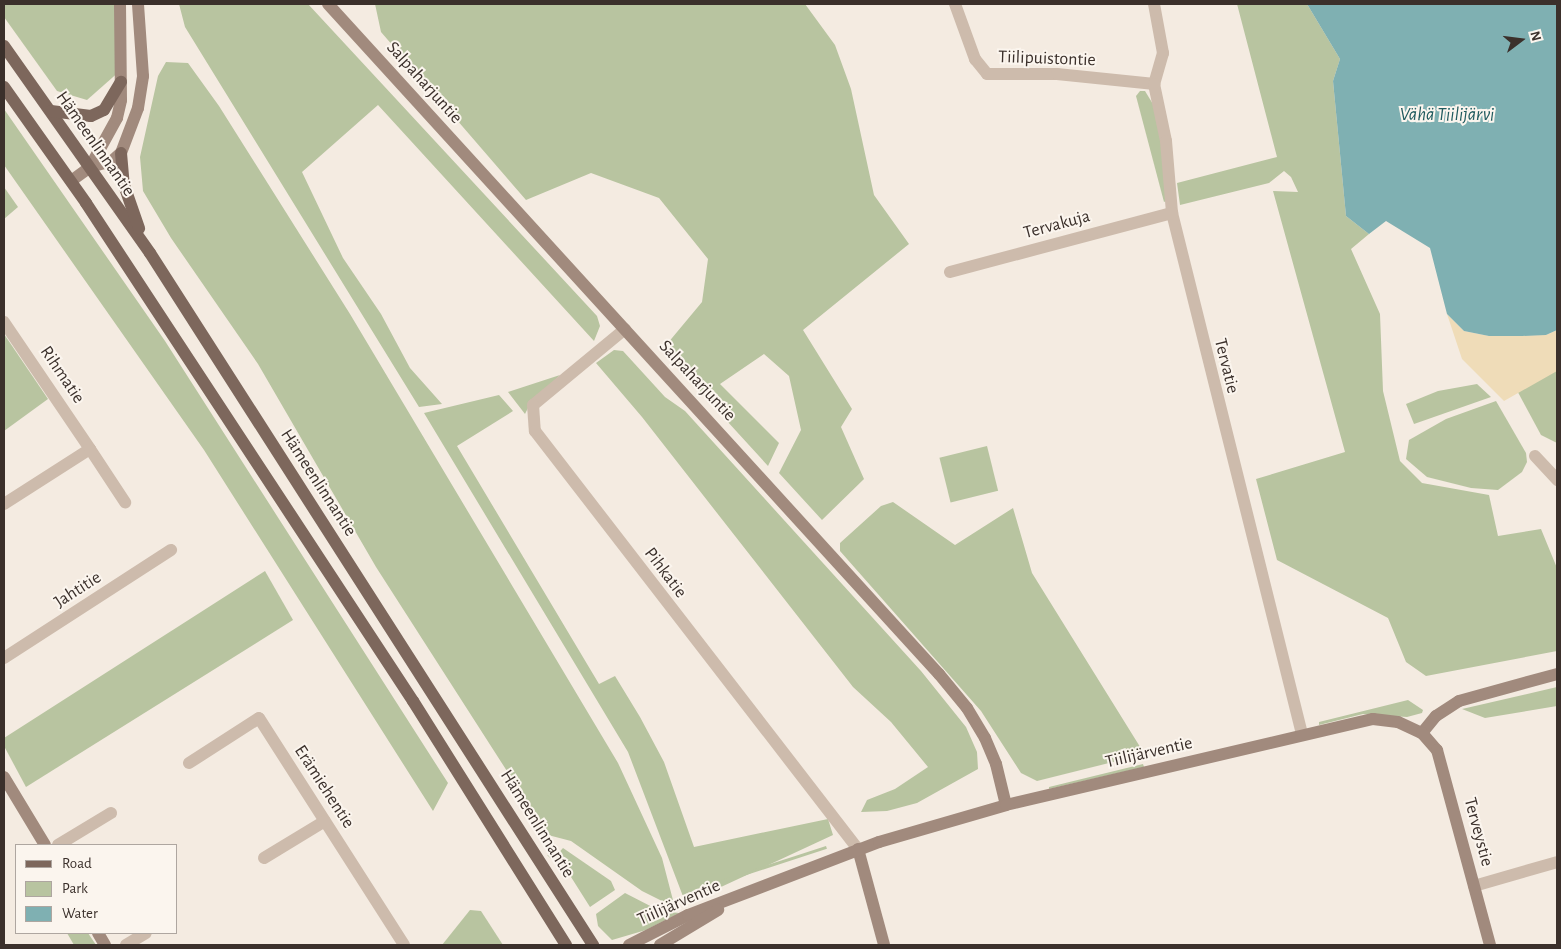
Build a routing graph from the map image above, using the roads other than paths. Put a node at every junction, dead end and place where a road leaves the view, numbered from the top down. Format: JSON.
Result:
{"nodes":[{"id":1,"x":120,"y":4,"type":"edge"},
{"id":2,"x":138,"y":4,"type":"edge"},
{"id":3,"x":328,"y":4,"type":"edge"},
{"id":4,"x":954,"y":4,"type":"edge"},
{"id":5,"x":1154,"y":4,"type":"edge"},
{"id":6,"x":4,"y":46,"type":"edge"},
{"id":7,"x":121,"y":82,"type":"junction"},
{"id":8,"x":1154,"y":84,"type":"junction"},
{"id":9,"x":4,"y":87,"type":"edge"},
{"id":10,"x":51,"y":111,"type":"junction"},
{"id":11,"x":121,"y":153,"type":"junction"},
{"id":12,"x":90,"y":167,"type":"junction"},
{"id":13,"x":71,"y":181,"type":"junction"},
{"id":14,"x":1172,"y":213,"type":"junction"},
{"id":15,"x":150,"y":253,"type":"junction"},
{"id":16,"x":950,"y":272,"type":"dead end"},
{"id":17,"x":4,"y":322,"type":"edge"},
{"id":18,"x":625,"y":329,"type":"junction"},
{"id":19,"x":90,"y":450,"type":"junction"},
{"id":20,"x":1535,"y":456,"type":"dead end"},
{"id":21,"x":1557,"y":480,"type":"edge"},
{"id":22,"x":125,"y":502,"type":"dead end"},
{"id":23,"x":4,"y":504,"type":"edge"},
{"id":24,"x":171,"y":550,"type":"dead end"},
{"id":25,"x":4,"y":658,"type":"edge"},
{"id":26,"x":1557,"y":674,"type":"edge"},
{"id":27,"x":1422,"y":733,"type":"junction"},
{"id":28,"x":1302,"y":734,"type":"junction"},
{"id":29,"x":189,"y":763,"type":"dead end"},
{"id":30,"x":4,"y":777,"type":"edge"},
{"id":31,"x":1006,"y":804,"type":"junction"},
{"id":32,"x":110,"y":813,"type":"dead end"},
{"id":33,"x":325,"y":821,"type":"junction"},
{"id":34,"x":44,"y":844,"type":"edge"},
{"id":35,"x":60,"y":844,"type":"edge"},
{"id":36,"x":858,"y":849,"type":"junction"},
{"id":37,"x":264,"y":858,"type":"dead end"},
{"id":38,"x":1557,"y":862,"type":"edge"},
{"id":39,"x":1474,"y":886,"type":"junction"},
{"id":40,"x":744,"y":894,"type":"junction"},
{"id":41,"x":99,"y":934,"type":"edge"},
{"id":42,"x":144,"y":934,"type":"edge"},
{"id":43,"x":105,"y":945,"type":"edge"},
{"id":44,"x":126,"y":945,"type":"edge"},
{"id":45,"x":404,"y":945,"type":"edge"},
{"id":46,"x":566,"y":945,"type":"edge"},
{"id":47,"x":593,"y":945,"type":"edge"},
{"id":48,"x":629,"y":945,"type":"edge"},
{"id":49,"x":660,"y":945,"type":"edge"},
{"id":50,"x":884,"y":945,"type":"edge"},
{"id":51,"x":1490,"y":945,"type":"edge"}],
"edges":[{"from":1,"to":7,"type":"street"},
{"from":2,"to":11,"type":"street"},
{"from":3,"to":18,"type":"street","name":"Salpaharjuntie"},
{"from":4,"to":8,"type":"street","name":"Tiilipuistontie"},
{"from":5,"to":8,"type":"street","name":"Tervatie"},
{"from":6,"to":10,"type":"main road","name":"Hämeenlinnantie"},
{"from":7,"to":10,"type":"main road"},
{"from":7,"to":12,"type":"street"},
{"from":8,"to":14,"type":"street","name":"Tervatie"},
{"from":9,"to":13,"type":"main road"},
{"from":10,"to":12,"type":"main road","name":"Hämeenlinnantie"},
{"from":11,"to":12,"type":"street"},
{"from":11,"to":15,"type":"main road"},
{"from":12,"to":13,"type":"street"},
{"from":12,"to":15,"type":"main road","name":"Hämeenlinnantie"},
{"from":13,"to":46,"type":"main road"},
{"from":14,"to":16,"type":"street","name":"Tervakuja"},
{"from":14,"to":28,"type":"street","name":"Tervatie"},
{"from":15,"to":47,"type":"main road","name":"Hämeenlinnantie"},
{"from":17,"to":19,"type":"street","name":"Rihmatie"},
{"from":18,"to":31,"type":"street","name":"Salpaharjuntie"},
{"from":18,"to":36,"type":"street","name":"Pihkatie"},
{"from":19,"to":22,"type":"street","name":"Rihmatie"},
{"from":19,"to":23,"type":"street"},
{"from":20,"to":21,"type":"street"},
{"from":24,"to":25,"type":"street","name":"Jahtitie"},
{"from":26,"to":27,"type":"street"},
{"from":27,"to":28,"type":"street","name":"Tiilijärventie"},
{"from":27,"to":39,"type":"street","name":"Terveystie"},
{"from":28,"to":31,"type":"street","name":"Tiilijärventie"},
{"from":29,"to":33,"type":"street","name":"Erämiehentie"},
{"from":30,"to":34,"type":"street"},
{"from":31,"to":36,"type":"street","name":"Tiilijärventie"},
{"from":32,"to":35,"type":"street"},
{"from":33,"to":37,"type":"street"},
{"from":33,"to":45,"type":"street","name":"Erämiehentie"},
{"from":36,"to":40,"type":"street","name":"Tiilijärventie"},
{"from":36,"to":50,"type":"street"},
{"from":38,"to":39,"type":"street"},
{"from":39,"to":51,"type":"street","name":"Terveystie"},
{"from":40,"to":48,"type":"street","name":"Tiilijärventie"},
{"from":40,"to":49,"type":"street","name":"Tiilijärventie"},
{"from":41,"to":43,"type":"street"},
{"from":42,"to":44,"type":"street"}]}
